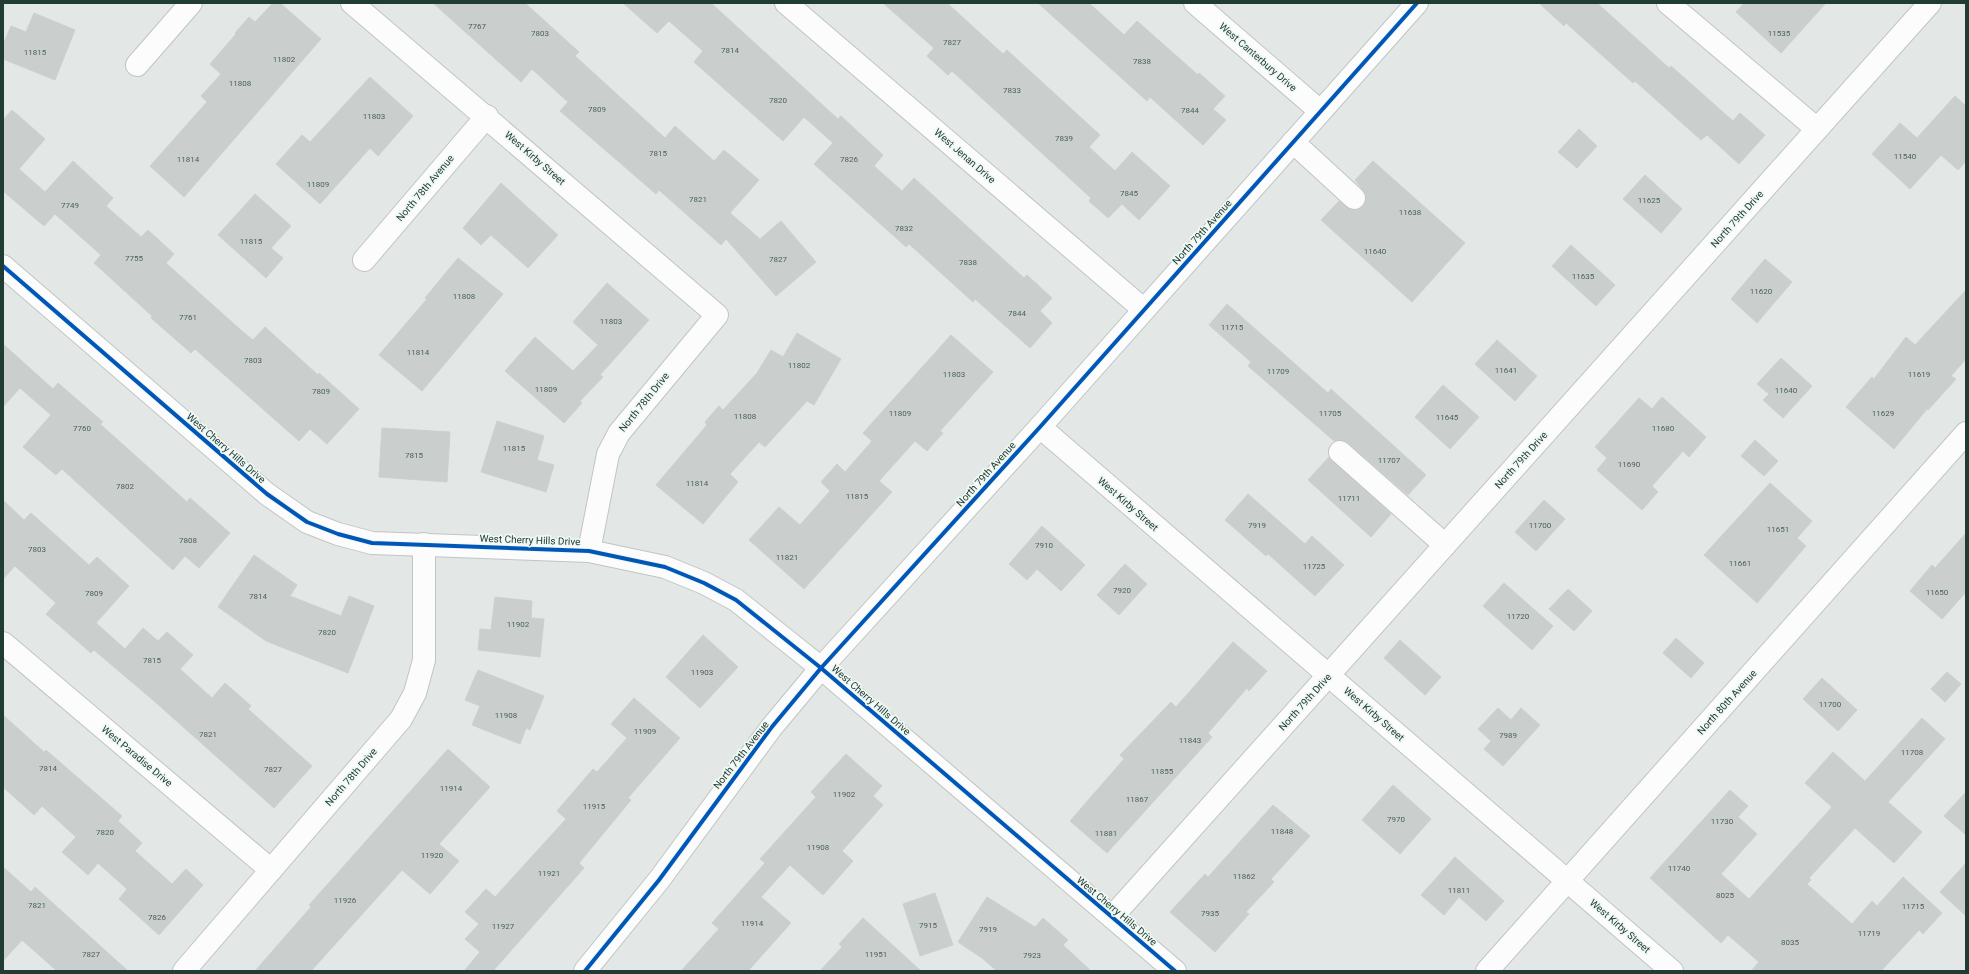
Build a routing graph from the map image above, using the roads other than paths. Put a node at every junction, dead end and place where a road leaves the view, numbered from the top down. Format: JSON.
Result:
{"nodes":[{"id":1,"x":191,"y":3,"type":"edge"},
{"id":2,"x":352,"y":3,"type":"edge"},
{"id":3,"x":786,"y":3,"type":"edge"},
{"id":4,"x":1195,"y":3,"type":"edge"},
{"id":5,"x":1417,"y":3,"type":"edge"},
{"id":6,"x":1668,"y":3,"type":"edge"},
{"id":7,"x":1930,"y":3,"type":"edge"},
{"id":8,"x":137,"y":65,"type":"dead end"},
{"id":9,"x":1320,"y":111,"type":"junction"},
{"id":10,"x":487,"y":116,"type":"junction"},
{"id":11,"x":1817,"y":129,"type":"junction"},
{"id":12,"x":1294,"y":142,"type":"junction"},
{"id":13,"x":1354,"y":198,"type":"dead end"},
{"id":14,"x":364,"y":260,"type":"dead end"},
{"id":15,"x":3,"y":266,"type":"edge"},
{"id":16,"x":1143,"y":309,"type":"junction"},
{"id":17,"x":717,"y":315,"type":"joint"},
{"id":18,"x":1040,"y":427,"type":"junction"},
{"id":19,"x":1966,"y":433,"type":"edge"},
{"id":20,"x":1340,"y":452,"type":"dead end"},
{"id":21,"x":424,"y":544,"type":"junction"},
{"id":22,"x":1445,"y":545,"type":"junction"},
{"id":23,"x":589,"y":551,"type":"junction"},
{"id":24,"x":3,"y":643,"type":"edge"},
{"id":25,"x":821,"y":668,"type":"junction"},
{"id":26,"x":1328,"y":675,"type":"junction"},
{"id":27,"x":271,"y":870,"type":"junction"},
{"id":28,"x":1567,"y":881,"type":"junction"},
{"id":29,"x":1112,"y":917,"type":"junction"},
{"id":30,"x":184,"y":971,"type":"edge"},
{"id":31,"x":585,"y":971,"type":"edge"},
{"id":32,"x":1175,"y":971,"type":"edge"},
{"id":33,"x":1487,"y":971,"type":"edge"},
{"id":34,"x":1672,"y":971,"type":"edge"}],
"edges":[{"from":1,"to":8,"type":"street"},
{"from":2,"to":10,"type":"street","name":"West Kirby Street"},
{"from":3,"to":16,"type":"street","name":"West Jenan Drive"},
{"from":4,"to":9,"type":"street","name":"West Canterbury Drive"},
{"from":5,"to":9,"type":"street","name":"North 79th Avenue"},
{"from":6,"to":11,"type":"street"},
{"from":7,"to":11,"type":"street","name":"North 79th Drive"},
{"from":9,"to":12,"type":"street","name":"North 79th Avenue"},
{"from":10,"to":14,"type":"street","name":"North 78th Avenue"},
{"from":10,"to":17,"type":"street","name":"West Kirby Street"},
{"from":11,"to":22,"type":"street","name":"North 79th Drive"},
{"from":12,"to":13,"type":"street"},
{"from":12,"to":16,"type":"street","name":"North 79th Avenue"},
{"from":15,"to":21,"type":"street","name":"West Cherry Hills Drive"},
{"from":16,"to":18,"type":"street","name":"North 79th Avenue"},
{"from":17,"to":23,"type":"street","name":"North 78th Drive"},
{"from":18,"to":25,"type":"street","name":"North 79th Avenue"},
{"from":18,"to":26,"type":"street","name":"West Kirby Street"},
{"from":19,"to":28,"type":"street","name":"North 80th Avenue"},
{"from":20,"to":22,"type":"street"},
{"from":21,"to":23,"type":"street","name":"West Cherry Hills Drive"},
{"from":21,"to":27,"type":"street","name":"North 78th Drive"},
{"from":22,"to":26,"type":"street","name":"North 79th Drive"},
{"from":23,"to":25,"type":"street","name":"West Cherry Hills Drive"},
{"from":24,"to":27,"type":"street","name":"West Paradise Drive"},
{"from":25,"to":29,"type":"street","name":"West Cherry Hills Drive"},
{"from":25,"to":31,"type":"street","name":"North 79th Avenue"},
{"from":26,"to":28,"type":"street","name":"West Kirby Street"},
{"from":26,"to":29,"type":"street","name":"North 79th Drive"},
{"from":27,"to":30,"type":"street","name":"North 78th Drive"},
{"from":28,"to":33,"type":"street","name":"North 80th Avenue"},
{"from":28,"to":34,"type":"street","name":"West Kirby Street"},
{"from":29,"to":32,"type":"street","name":"West Cherry Hills Drive"}]}
